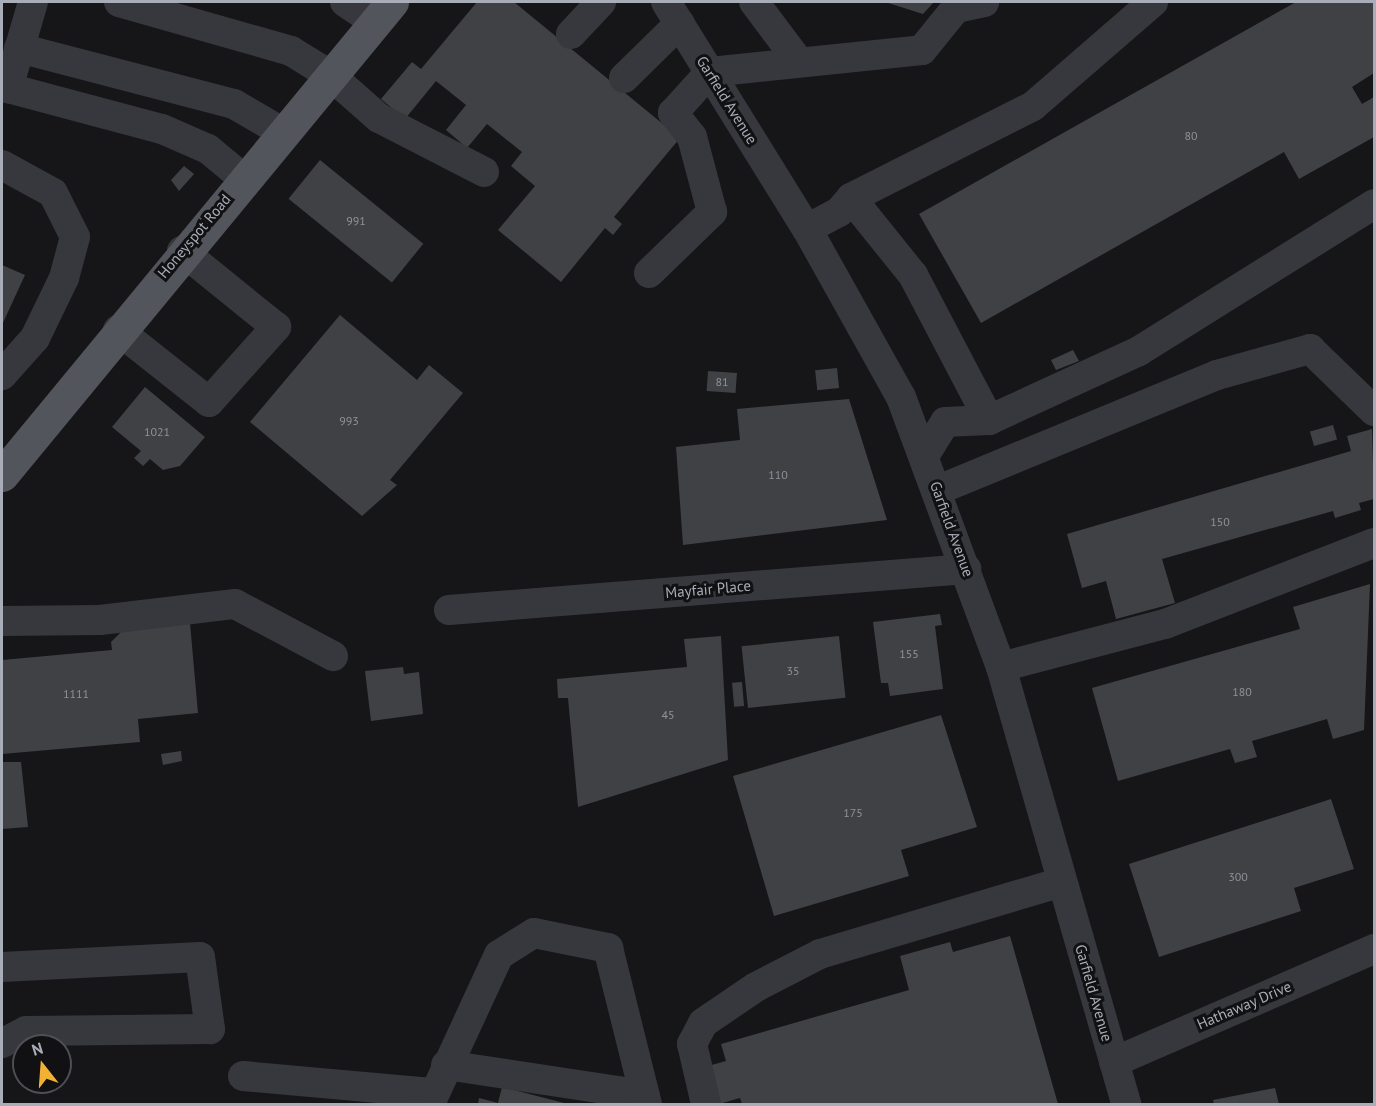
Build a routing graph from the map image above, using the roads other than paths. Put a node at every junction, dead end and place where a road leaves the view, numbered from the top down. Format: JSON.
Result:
{"nodes":[{"id":1,"x":33,"y":2,"type":"edge"},
{"id":2,"x":119,"y":2,"type":"edge"},
{"id":3,"x":345,"y":2,"type":"edge"},
{"id":4,"x":601,"y":2,"type":"edge"},
{"id":5,"x":754,"y":2,"type":"edge"},
{"id":6,"x":984,"y":2,"type":"edge"},
{"id":7,"x":1153,"y":2,"type":"edge"},
{"id":8,"x":383,"y":12,"type":"edge"},
{"id":9,"x":673,"y":12,"type":"edge"},
{"id":10,"x":571,"y":34,"type":"dead end"},
{"id":11,"x":19,"y":48,"type":"junction"},
{"id":12,"x":799,"y":62,"type":"junction"},
{"id":13,"x":710,"y":72,"type":"junction"},
{"id":14,"x":330,"y":75,"type":"junction"},
{"id":15,"x":624,"y":78,"type":"dead end"},
{"id":16,"x":282,"y":132,"type":"junction"},
{"id":17,"x":2,"y":165,"type":"edge"},
{"id":18,"x":484,"y":172,"type":"dead end"},
{"id":19,"x":243,"y":178,"type":"junction"},
{"id":20,"x":851,"y":198,"type":"junction"},
{"id":21,"x":1374,"y":204,"type":"edge"},
{"id":22,"x":807,"y":229,"type":"junction"},
{"id":23,"x":182,"y":250,"type":"junction"},
{"id":24,"x":649,"y":273,"type":"dead end"},
{"id":25,"x":118,"y":330,"type":"junction"},
{"id":26,"x":2,"y":375,"type":"edge"},
{"id":27,"x":1374,"y":411,"type":"edge"},
{"id":28,"x":989,"y":420,"type":"junction"},
{"id":29,"x":924,"y":456,"type":"junction"},
{"id":30,"x":2,"y":475,"type":"edge"},
{"id":31,"x":938,"y":490,"type":"junction"},
{"id":32,"x":1374,"y":543,"type":"edge"},
{"id":33,"x":966,"y":569,"type":"junction"},
{"id":34,"x":449,"y":610,"type":"dead end"},
{"id":35,"x":2,"y":621,"type":"edge"},
{"id":36,"x":333,"y":656,"type":"dead end"},
{"id":37,"x":1000,"y":667,"type":"junction"},
{"id":38,"x":1062,"y":882,"type":"junction"},
{"id":39,"x":1374,"y":949,"type":"edge"},
{"id":40,"x":2,"y":967,"type":"edge"},
{"id":41,"x":2,"y":1043,"type":"edge"},
{"id":42,"x":1114,"y":1062,"type":"junction"},
{"id":43,"x":446,"y":1065,"type":"junction"},
{"id":44,"x":243,"y":1076,"type":"dead end"},
{"id":45,"x":432,"y":1099,"type":"edge"},
{"id":46,"x":646,"y":1100,"type":"edge"},
{"id":47,"x":706,"y":1104,"type":"edge"},
{"id":48,"x":1126,"y":1104,"type":"edge"}],
"edges":[{"from":1,"to":11,"type":"street"},
{"from":2,"to":14,"type":"street"},
{"from":3,"to":8,"type":"street"},
{"from":4,"to":10,"type":"street"},
{"from":5,"to":12,"type":"street"},
{"from":6,"to":12,"type":"street"},
{"from":7,"to":20,"type":"street"},
{"from":8,"to":14,"type":"main road","name":"Honeyspot Road"},
{"from":9,"to":13,"type":"street","name":"Garfield Avenue"},
{"from":9,"to":15,"type":"street"},
{"from":11,"to":16,"type":"street"},
{"from":11,"to":19,"type":"street"},
{"from":12,"to":13,"type":"street"},
{"from":13,"to":22,"type":"street","name":"Garfield Avenue"},
{"from":13,"to":24,"type":"street"},
{"from":14,"to":16,"type":"main road","name":"Honeyspot Road"},
{"from":14,"to":18,"type":"street"},
{"from":16,"to":19,"type":"main road","name":"Honeyspot Road"},
{"from":17,"to":26,"type":"street"},
{"from":19,"to":23,"type":"main road","name":"Honeyspot Road"},
{"from":20,"to":22,"type":"street"},
{"from":20,"to":28,"type":"street"},
{"from":21,"to":28,"type":"street"},
{"from":22,"to":29,"type":"street","name":"Garfield Avenue"},
{"from":23,"to":25,"type":"main road","name":"Honeyspot Road"},
{"from":23,"to":25,"type":"street"},
{"from":25,"to":30,"type":"main road","name":"Honeyspot Road"},
{"from":27,"to":31,"type":"street"},
{"from":28,"to":29,"type":"street"},
{"from":29,"to":31,"type":"street","name":"Garfield Avenue"},
{"from":31,"to":33,"type":"street","name":"Garfield Avenue"},
{"from":32,"to":37,"type":"street"},
{"from":33,"to":34,"type":"street","name":"Mayfair Place"},
{"from":33,"to":37,"type":"street","name":"Garfield Avenue"},
{"from":35,"to":36,"type":"street"},
{"from":37,"to":38,"type":"street","name":"Garfield Avenue"},
{"from":38,"to":42,"type":"street","name":"Garfield Avenue"},
{"from":38,"to":47,"type":"street"},
{"from":39,"to":42,"type":"street","name":"Hathaway Drive"},
{"from":40,"to":41,"type":"street"},
{"from":42,"to":48,"type":"street","name":"Garfield Avenue"},
{"from":43,"to":45,"type":"street"},
{"from":43,"to":46,"type":"street"},
{"from":43,"to":46,"type":"street"},
{"from":44,"to":45,"type":"street"}]}
